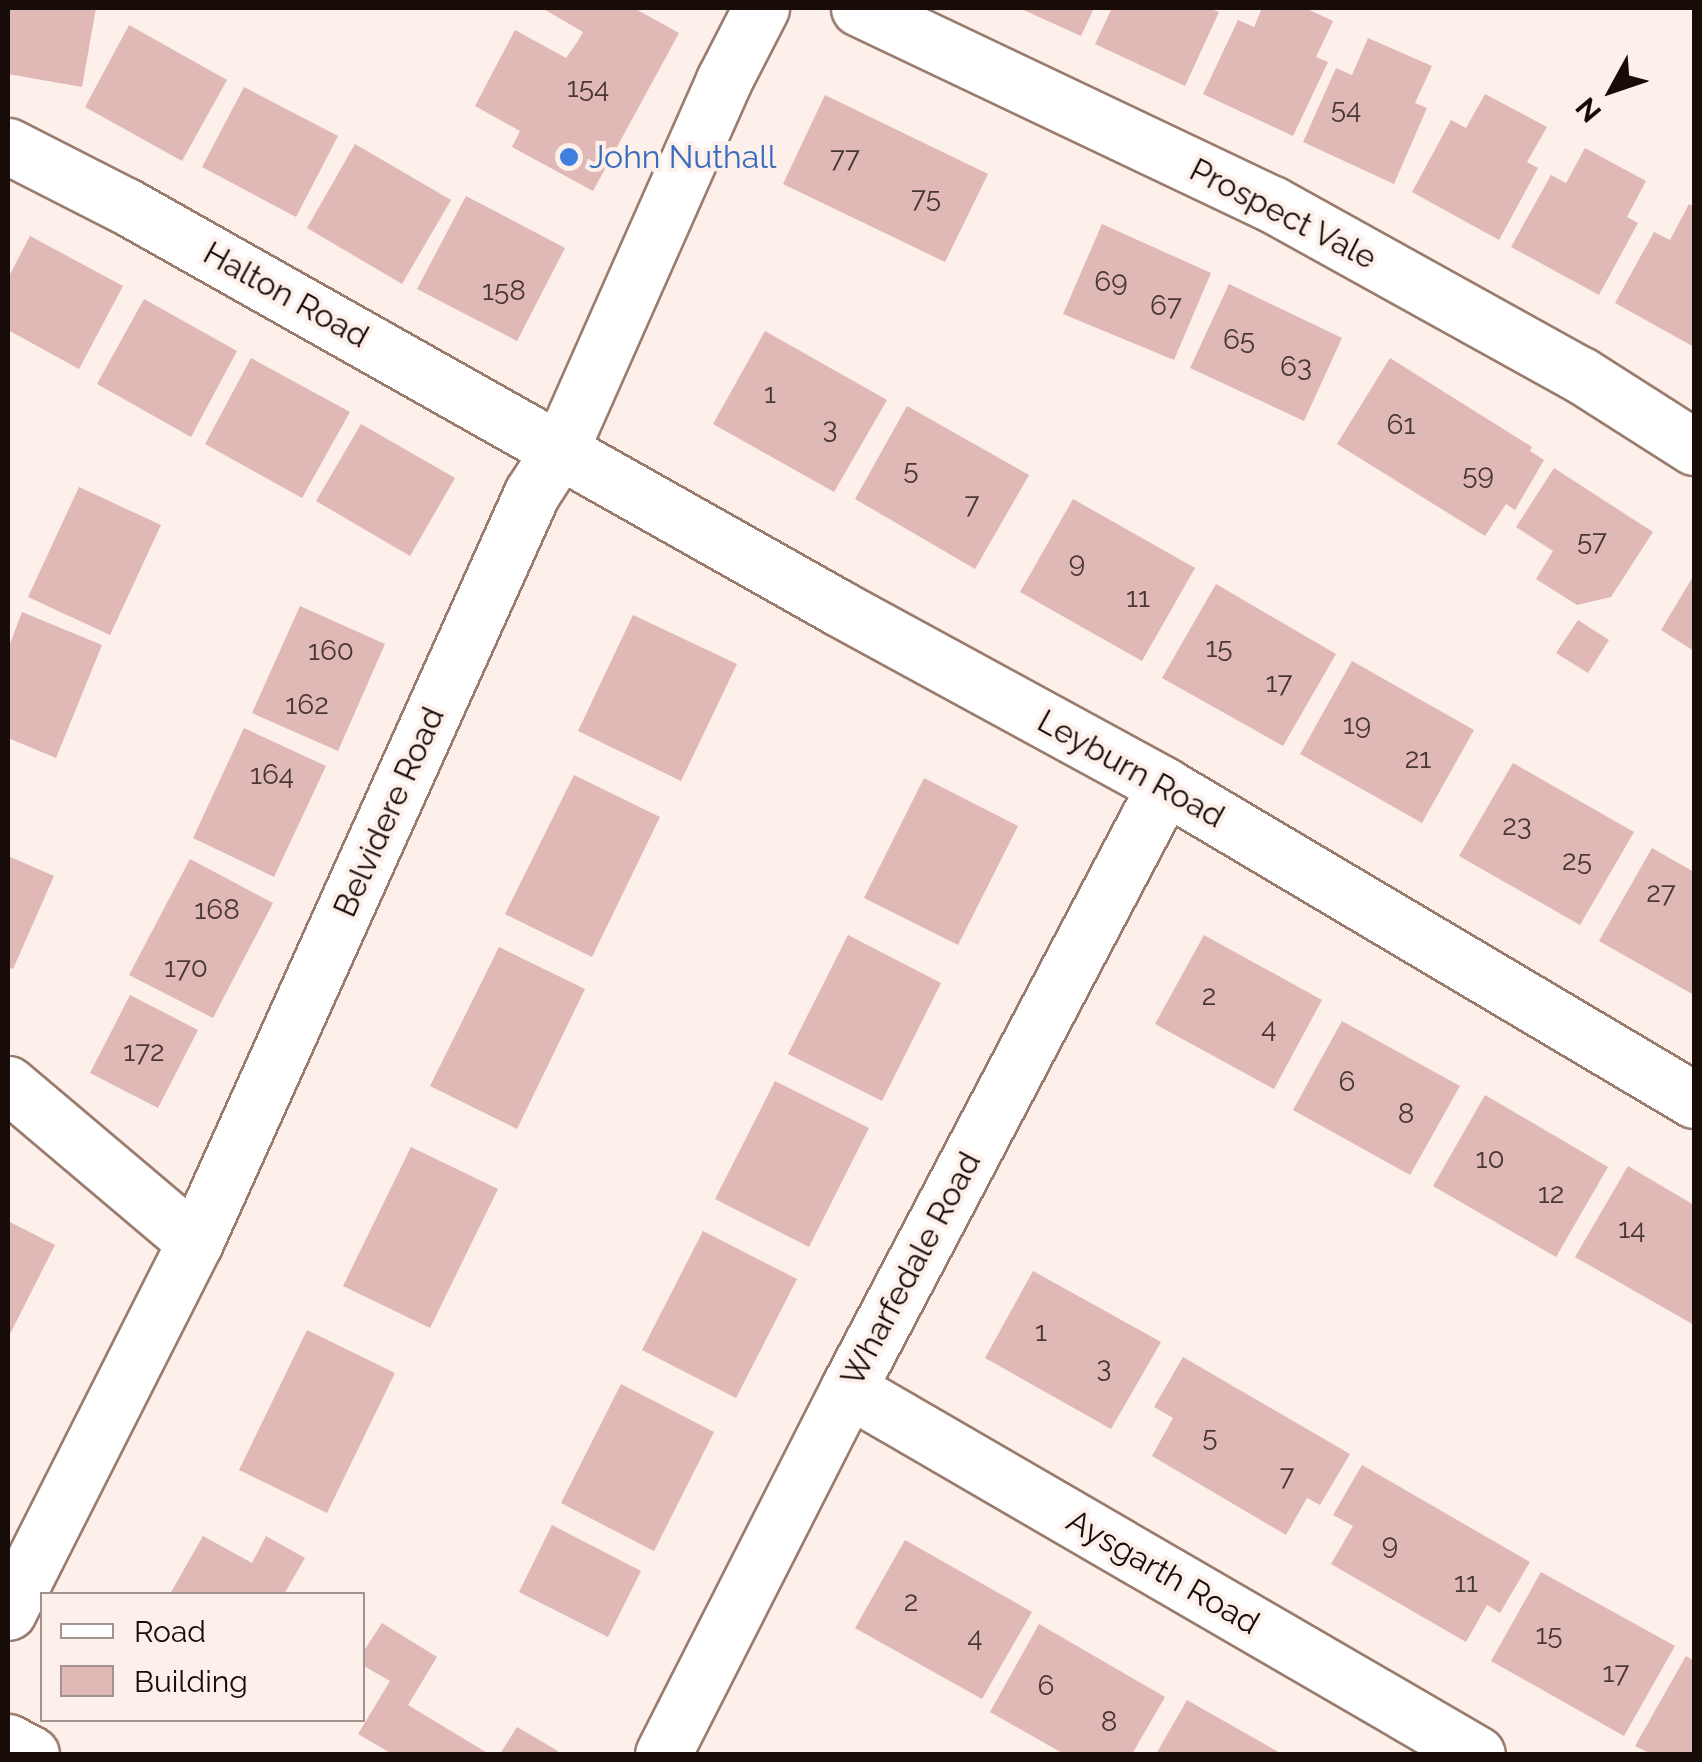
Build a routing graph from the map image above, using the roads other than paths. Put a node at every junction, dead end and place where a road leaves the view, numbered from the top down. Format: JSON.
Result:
{"nodes":[{"id":1,"x":858,"y":8,"type":"edge"},
{"id":2,"x":755,"y":10,"type":"edge"},
{"id":3,"x":8,"y":146,"type":"edge"},
{"id":4,"x":1694,"y":447,"type":"edge"},
{"id":5,"x":561,"y":448,"type":"junction"},
{"id":6,"x":1165,"y":786,"type":"junction"},
{"id":7,"x":8,"y":1084,"type":"edge"},
{"id":8,"x":1694,"y":1100,"type":"edge"},
{"id":9,"x":195,"y":1242,"type":"junction"},
{"id":10,"x":848,"y":1389,"type":"junction"},
{"id":11,"x":8,"y":1612,"type":"edge"},
{"id":12,"x":8,"y":1742,"type":"edge"},
{"id":13,"x":30,"y":1754,"type":"edge"},
{"id":14,"x":662,"y":1754,"type":"edge"},
{"id":15,"x":1477,"y":1754,"type":"edge"}],
"edges":[{"from":1,"to":4,"type":"street","name":"Prospect Vale"},
{"from":2,"to":5,"type":"street","name":"Belvidere Road"},
{"from":3,"to":5,"type":"street","name":"Halton Road"},
{"from":5,"to":6,"type":"street","name":"Leyburn Road"},
{"from":5,"to":9,"type":"street","name":"Belvidere Road"},
{"from":6,"to":8,"type":"street","name":"Leyburn Road"},
{"from":6,"to":10,"type":"street","name":"Wharfedale Road"},
{"from":7,"to":9,"type":"street"},
{"from":9,"to":11,"type":"street","name":"Belvidere Road"},
{"from":10,"to":14,"type":"street","name":"Wharfedale Road"},
{"from":10,"to":15,"type":"street","name":"Aysgarth Road"},
{"from":12,"to":13,"type":"street"}]}
